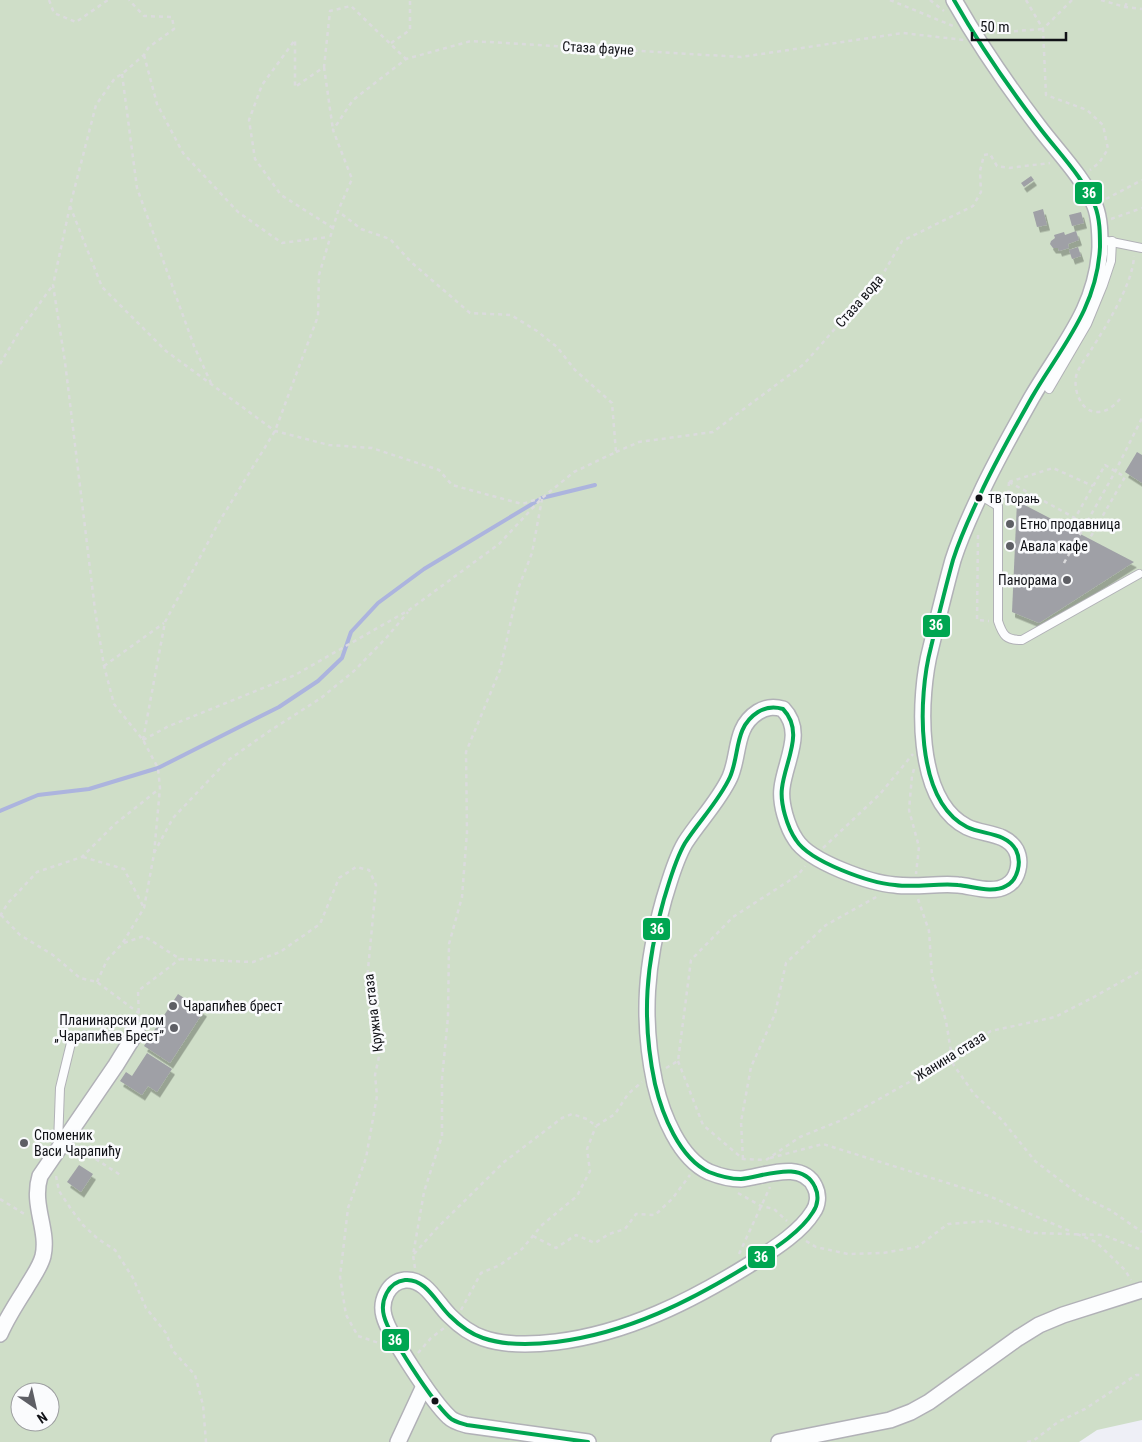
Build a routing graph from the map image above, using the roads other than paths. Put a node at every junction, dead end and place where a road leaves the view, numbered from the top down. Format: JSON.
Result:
{"nodes":[{"id":1,"x":954,"y":0,"type":"edge"},
{"id":2,"x":1106,"y":240,"type":"junction"},
{"id":3,"x":1142,"y":248,"type":"edge"},
{"id":4,"x":1048,"y":389,"type":"dead end"},
{"id":5,"x":980,"y":495,"type":"junction"},
{"id":6,"x":1139,"y":574,"type":"dead end"},
{"id":7,"x":137,"y":1031,"type":"dead end"},
{"id":8,"x":71,"y":1043,"type":"dead end"},
{"id":9,"x":58,"y":1149,"type":"junction"},
{"id":10,"x":1140,"y":1290,"type":"edge"},
{"id":11,"x":0,"y":1334,"type":"edge"},
{"id":12,"x":424,"y":1386,"type":"junction"},
{"id":13,"x":398,"y":1442,"type":"edge"},
{"id":14,"x":588,"y":1442,"type":"edge"},
{"id":15,"x":779,"y":1442,"type":"edge"}],
"edges":[{"from":1,"to":2,"type":"street"},
{"from":2,"to":3,"type":"lane"},
{"from":2,"to":4,"type":"lane"},
{"from":2,"to":5,"type":"street"},
{"from":5,"to":6,"type":"lane"},
{"from":5,"to":12,"type":"street"},
{"from":7,"to":9,"type":"street"},
{"from":8,"to":9,"type":"lane"},
{"from":9,"to":11,"type":"street"},
{"from":10,"to":15,"type":"street"},
{"from":12,"to":13,"type":"street"},
{"from":12,"to":14,"type":"street"}]}
